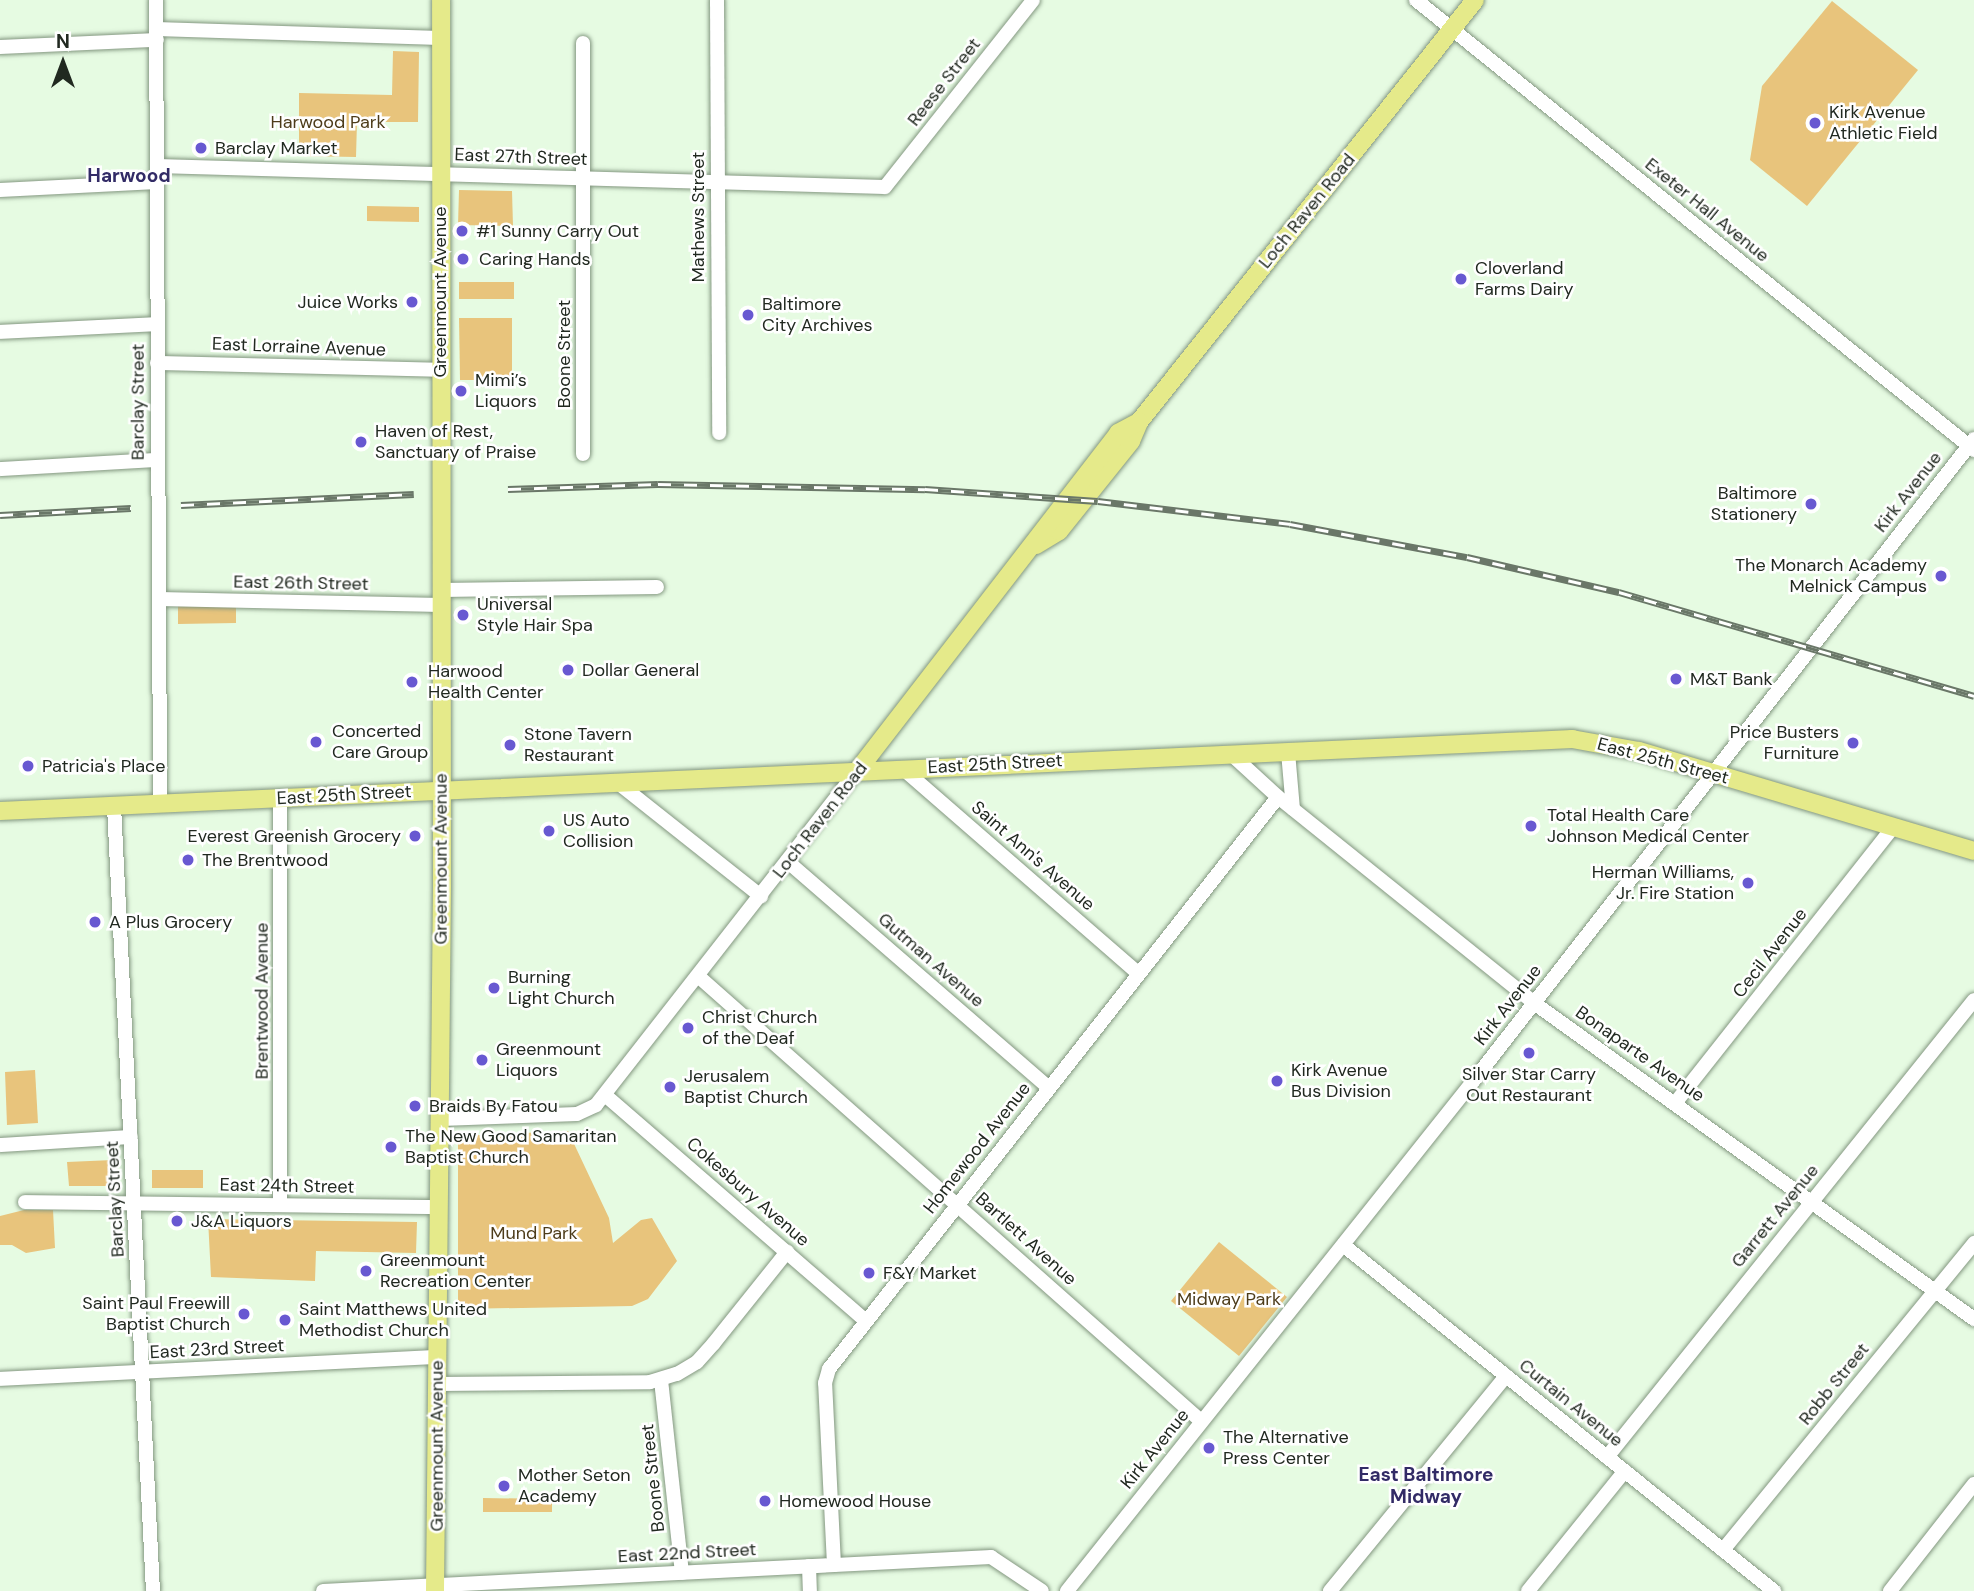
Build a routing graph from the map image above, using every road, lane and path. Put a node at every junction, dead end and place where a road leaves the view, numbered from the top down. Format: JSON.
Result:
{"nodes":[{"id":1,"x":156,"y":0,"type":"edge"},
{"id":2,"x":441,"y":0,"type":"edge"},
{"id":3,"x":717,"y":0,"type":"edge"},
{"id":4,"x":1033,"y":0,"type":"edge"},
{"id":5,"x":1416,"y":0,"type":"edge"},
{"id":6,"x":1475,"y":0,"type":"edge"},
{"id":7,"x":1452,"y":29,"type":"junction"},
{"id":8,"x":157,"y":34,"type":"junction"},
{"id":9,"x":440,"y":38,"type":"junction"},
{"id":10,"x":583,"y":43,"type":"dead end"},
{"id":11,"x":0,"y":47,"type":"edge"},
{"id":12,"x":157,"y":166,"type":"junction"},
{"id":13,"x":440,"y":174,"type":"junction"},
{"id":14,"x":583,"y":178,"type":"junction"},
{"id":15,"x":157,"y":182,"type":"junction"},
{"id":16,"x":717,"y":182,"type":"junction"},
{"id":17,"x":885,"y":187,"type":"joint"},
{"id":18,"x":0,"y":190,"type":"edge"},
{"id":19,"x":157,"y":324,"type":"junction"},
{"id":20,"x":0,"y":332,"type":"edge"},
{"id":21,"x":157,"y":363,"type":"junction"},
{"id":22,"x":441,"y":370,"type":"junction"},
{"id":23,"x":719,"y":433,"type":"dead end"},
{"id":24,"x":1972,"y":445,"type":"edge"},
{"id":25,"x":583,"y":454,"type":"dead end"},
{"id":26,"x":157,"y":460,"type":"junction"},
{"id":27,"x":0,"y":468,"type":"edge"},
{"id":28,"x":657,"y":587,"type":"dead end"},
{"id":29,"x":441,"y":598,"type":"junction"},
{"id":30,"x":159,"y":599,"type":"junction"},
{"id":31,"x":1288,"y":752,"type":"junction"},
{"id":32,"x":1231,"y":754,"type":"junction"},
{"id":33,"x":902,"y":768,"type":"junction"},
{"id":34,"x":858,"y":770,"type":"junction"},
{"id":35,"x":1713,"y":773,"type":"junction"},
{"id":36,"x":617,"y":782,"type":"junction"},
{"id":37,"x":441,"y":790,"type":"junction"},
{"id":38,"x":1278,"y":797,"type":"junction"},
{"id":39,"x":280,"y":798,"type":"junction"},
{"id":40,"x":160,"y":804,"type":"junction"},
{"id":41,"x":114,"y":806,"type":"junction"},
{"id":42,"x":1293,"y":809,"type":"junction"},
{"id":43,"x":0,"y":811,"type":"edge"},
{"id":44,"x":1893,"y":827,"type":"junction"},
{"id":45,"x":1974,"y":851,"type":"edge"},
{"id":46,"x":787,"y":862,"type":"junction"},
{"id":47,"x":761,"y":895,"type":"junction"},
{"id":48,"x":1138,"y":973,"type":"junction"},
{"id":49,"x":698,"y":976,"type":"junction"},
{"id":50,"x":1973,"y":1002,"type":"edge"},
{"id":51,"x":1534,"y":1003,"type":"junction"},
{"id":52,"x":1049,"y":1088,"type":"junction"},
{"id":53,"x":605,"y":1095,"type":"junction"},
{"id":54,"x":1676,"y":1102,"type":"junction"},
{"id":55,"x":441,"y":1119,"type":"junction"},
{"id":56,"x":131,"y":1138,"type":"junction"},
{"id":57,"x":0,"y":1145,"type":"edge"},
{"id":58,"x":1813,"y":1200,"type":"junction"},
{"id":59,"x":25,"y":1202,"type":"dead end"},
{"id":60,"x":134,"y":1203,"type":"junction"},
{"id":61,"x":957,"y":1204,"type":"junction"},
{"id":62,"x":280,"y":1205,"type":"junction"},
{"id":63,"x":440,"y":1207,"type":"junction"},
{"id":64,"x":1974,"y":1242,"type":"edge"},
{"id":65,"x":1343,"y":1245,"type":"junction"},
{"id":66,"x":788,"y":1252,"type":"junction"},
{"id":67,"x":1937,"y":1290,"type":"junction"},
{"id":68,"x":1974,"y":1319,"type":"edge"},
{"id":69,"x":865,"y":1320,"type":"junction"},
{"id":70,"x":437,"y":1357,"type":"junction"},
{"id":71,"x":142,"y":1372,"type":"junction"},
{"id":72,"x":1506,"y":1376,"type":"junction"},
{"id":73,"x":0,"y":1379,"type":"edge"},
{"id":74,"x":661,"y":1380,"type":"junction"},
{"id":75,"x":437,"y":1384,"type":"junction"},
{"id":76,"x":1202,"y":1421,"type":"junction"},
{"id":77,"x":1607,"y":1457,"type":"junction"},
{"id":78,"x":1625,"y":1471,"type":"junction"},
{"id":79,"x":1974,"y":1484,"type":"edge"},
{"id":80,"x":1723,"y":1550,"type":"junction"},
{"id":81,"x":834,"y":1565,"type":"junction"},
{"id":82,"x":809,"y":1566,"type":"junction"},
{"id":83,"x":682,"y":1573,"type":"junction"},
{"id":84,"x":605,"y":1584,"type":"edge"},
{"id":85,"x":435,"y":1588,"type":"edge"},
{"id":86,"x":153,"y":1591,"type":"edge"},
{"id":87,"x":323,"y":1591,"type":"edge"},
{"id":88,"x":810,"y":1591,"type":"edge"},
{"id":89,"x":1042,"y":1591,"type":"edge"},
{"id":90,"x":1066,"y":1591,"type":"edge"},
{"id":91,"x":1330,"y":1591,"type":"edge"},
{"id":92,"x":1528,"y":1591,"type":"edge"},
{"id":93,"x":1774,"y":1591,"type":"edge"},
{"id":94,"x":1891,"y":1591,"type":"edge"}],
"edges":[{"from":1,"to":8,"type":"street","name":"Barclay Street"},
{"from":2,"to":9,"type":"main road","name":"Greenmount Avenue"},
{"from":3,"to":16,"type":"street","name":"Mathews Street"},
{"from":4,"to":17,"type":"street","name":"Reese Street"},
{"from":5,"to":7,"type":"street","name":"Exeter Hall Avenue"},
{"from":6,"to":7,"type":"main road","name":"Loch Raven Road"},
{"from":7,"to":24,"type":"street","name":"Exeter Hall Avenue"},
{"from":7,"to":34,"type":"main road","name":"Loch Raven Road"},
{"from":8,"to":9,"type":"street"},
{"from":8,"to":11,"type":"street"},
{"from":8,"to":12,"type":"street","name":"Barclay Street"},
{"from":9,"to":13,"type":"main road","name":"Greenmount Avenue"},
{"from":10,"to":14,"type":"street","name":"Boone Street"},
{"from":12,"to":13,"type":"street","name":"East 27th Street"},
{"from":12,"to":15,"type":"street","name":"Barclay Street"},
{"from":13,"to":14,"type":"street","name":"East 27th Street"},
{"from":13,"to":22,"type":"main road","name":"Greenmount Avenue"},
{"from":14,"to":16,"type":"street","name":"East 27th Street"},
{"from":14,"to":25,"type":"street","name":"Boone Street"},
{"from":15,"to":18,"type":"street"},
{"from":15,"to":19,"type":"street","name":"Barclay Street"},
{"from":16,"to":17,"type":"street","name":"East 27th Street"},
{"from":16,"to":23,"type":"street","name":"Mathews Street"},
{"from":19,"to":20,"type":"street"},
{"from":19,"to":21,"type":"street","name":"Barclay Street"},
{"from":21,"to":22,"type":"street","name":"East Lorraine Avenue"},
{"from":21,"to":26,"type":"street","name":"Barclay Street"},
{"from":22,"to":29,"type":"main road","name":"Greenmount Avenue"},
{"from":24,"to":35,"type":"street","name":"Kirk Avenue"},
{"from":26,"to":27,"type":"street"},
{"from":26,"to":30,"type":"street","name":"Barclay Street"},
{"from":28,"to":29,"type":"street","name":"East 26th Street"},
{"from":29,"to":30,"type":"street","name":"East 26th Street"},
{"from":29,"to":37,"type":"main road","name":"Greenmount Avenue"},
{"from":30,"to":40,"type":"street","name":"Barclay Street"},
{"from":31,"to":32,"type":"main road","name":"East 25th Street"},
{"from":31,"to":35,"type":"main road","name":"East 25th Street"},
{"from":31,"to":42,"type":"street"},
{"from":32,"to":33,"type":"main road","name":"East 25th Street"},
{"from":32,"to":38,"type":"street","name":"Bonaparte Avenue"},
{"from":33,"to":34,"type":"main road","name":"East 25th Street"},
{"from":33,"to":48,"type":"street","name":"Saint Ann's Avenue"},
{"from":34,"to":36,"type":"main road","name":"East 25th Street"},
{"from":34,"to":46,"type":"street","name":"Loch Raven Road"},
{"from":35,"to":44,"type":"main road","name":"East 25th Street"},
{"from":35,"to":51,"type":"street","name":"Kirk Avenue"},
{"from":36,"to":37,"type":"main road","name":"East 25th Street"},
{"from":36,"to":47,"type":"street"},
{"from":37,"to":39,"type":"main road","name":"East 25th Street"},
{"from":37,"to":55,"type":"main road","name":"Greenmount Avenue"},
{"from":38,"to":42,"type":"street","name":"Bonaparte Avenue"},
{"from":38,"to":48,"type":"street","name":"Homewood Avenue"},
{"from":39,"to":40,"type":"main road","name":"East 25th Street"},
{"from":39,"to":62,"type":"street","name":"Brentwood Avenue"},
{"from":40,"to":41,"type":"main road","name":"East 25th Street"},
{"from":41,"to":43,"type":"main road","name":"East 25th Street"},
{"from":41,"to":56,"type":"street","name":"Barclay Street"},
{"from":42,"to":51,"type":"street","name":"Bonaparte Avenue"},
{"from":44,"to":45,"type":"main road","name":"East 25th Street"},
{"from":44,"to":54,"type":"street","name":"Cecil Avenue"},
{"from":46,"to":47,"type":"street","name":"Loch Raven Road"},
{"from":46,"to":52,"type":"street","name":"Gutman Avenue"},
{"from":47,"to":49,"type":"street","name":"Loch Raven Road"},
{"from":48,"to":52,"type":"street","name":"Homewood Avenue"},
{"from":49,"to":53,"type":"street","name":"Loch Raven Road"},
{"from":49,"to":61,"type":"street","name":"Bartlett Avenue"},
{"from":50,"to":58,"type":"street","name":"Garrett Avenue"},
{"from":51,"to":54,"type":"street","name":"Bonaparte Avenue"},
{"from":51,"to":65,"type":"street","name":"Kirk Avenue"},
{"from":52,"to":61,"type":"street","name":"Homewood Avenue"},
{"from":53,"to":55,"type":"street"},
{"from":53,"to":66,"type":"street","name":"Cokesbury Avenue"},
{"from":54,"to":58,"type":"street","name":"Bonaparte Avenue"},
{"from":55,"to":63,"type":"main road","name":"Greenmount Avenue"},
{"from":56,"to":57,"type":"street"},
{"from":56,"to":60,"type":"street","name":"Barclay Street"},
{"from":58,"to":67,"type":"street","name":"Bonaparte Avenue"},
{"from":58,"to":77,"type":"street","name":"Garrett Avenue"},
{"from":59,"to":60,"type":"street","name":"East 24th Street"},
{"from":60,"to":62,"type":"street","name":"East 24th Street"},
{"from":60,"to":71,"type":"street","name":"Barclay Street"},
{"from":61,"to":69,"type":"street","name":"Homewood Avenue"},
{"from":61,"to":76,"type":"street","name":"Bartlett Avenue"},
{"from":62,"to":63,"type":"street","name":"East 24th Street"},
{"from":63,"to":70,"type":"main road","name":"Greenmount Avenue"},
{"from":64,"to":67,"type":"street","name":"Robb Street"},
{"from":65,"to":72,"type":"street","name":"Curtain Avenue"},
{"from":65,"to":76,"type":"street","name":"Kirk Avenue"},
{"from":66,"to":69,"type":"street","name":"Cokesbury Avenue"},
{"from":66,"to":74,"type":"street"},
{"from":67,"to":68,"type":"street","name":"Bonaparte Avenue"},
{"from":67,"to":80,"type":"street","name":"Robb Street"},
{"from":69,"to":81,"type":"street","name":"Homewood Avenue"},
{"from":70,"to":71,"type":"street","name":"East 23rd Street"},
{"from":70,"to":75,"type":"main road","name":"Greenmount Avenue"},
{"from":71,"to":73,"type":"street","name":"East 23rd Street"},
{"from":71,"to":86,"type":"street","name":"Barclay Street"},
{"from":72,"to":77,"type":"street","name":"Curtain Avenue"},
{"from":72,"to":91,"type":"street"},
{"from":74,"to":75,"type":"street"},
{"from":74,"to":83,"type":"street","name":"Boone Street"},
{"from":75,"to":85,"type":"main road","name":"Greenmount Avenue"},
{"from":76,"to":90,"type":"street","name":"Kirk Avenue"},
{"from":77,"to":78,"type":"street","name":"Curtain Avenue"},
{"from":78,"to":80,"type":"street","name":"Curtain Avenue"},
{"from":78,"to":92,"type":"street"},
{"from":79,"to":94,"type":"street"},
{"from":80,"to":93,"type":"street","name":"Curtain Avenue"},
{"from":81,"to":82,"type":"street","name":"East 22nd Street"},
{"from":81,"to":89,"type":"street","name":"East 22nd Street"},
{"from":82,"to":83,"type":"street","name":"East 22nd Street"},
{"from":82,"to":88,"type":"street"},
{"from":83,"to":84,"type":"street","name":"East 22nd Street"},
{"from":84,"to":85,"type":"street","name":"East 22nd Street"},
{"from":85,"to":87,"type":"street","name":"East 22nd Street"}]}
